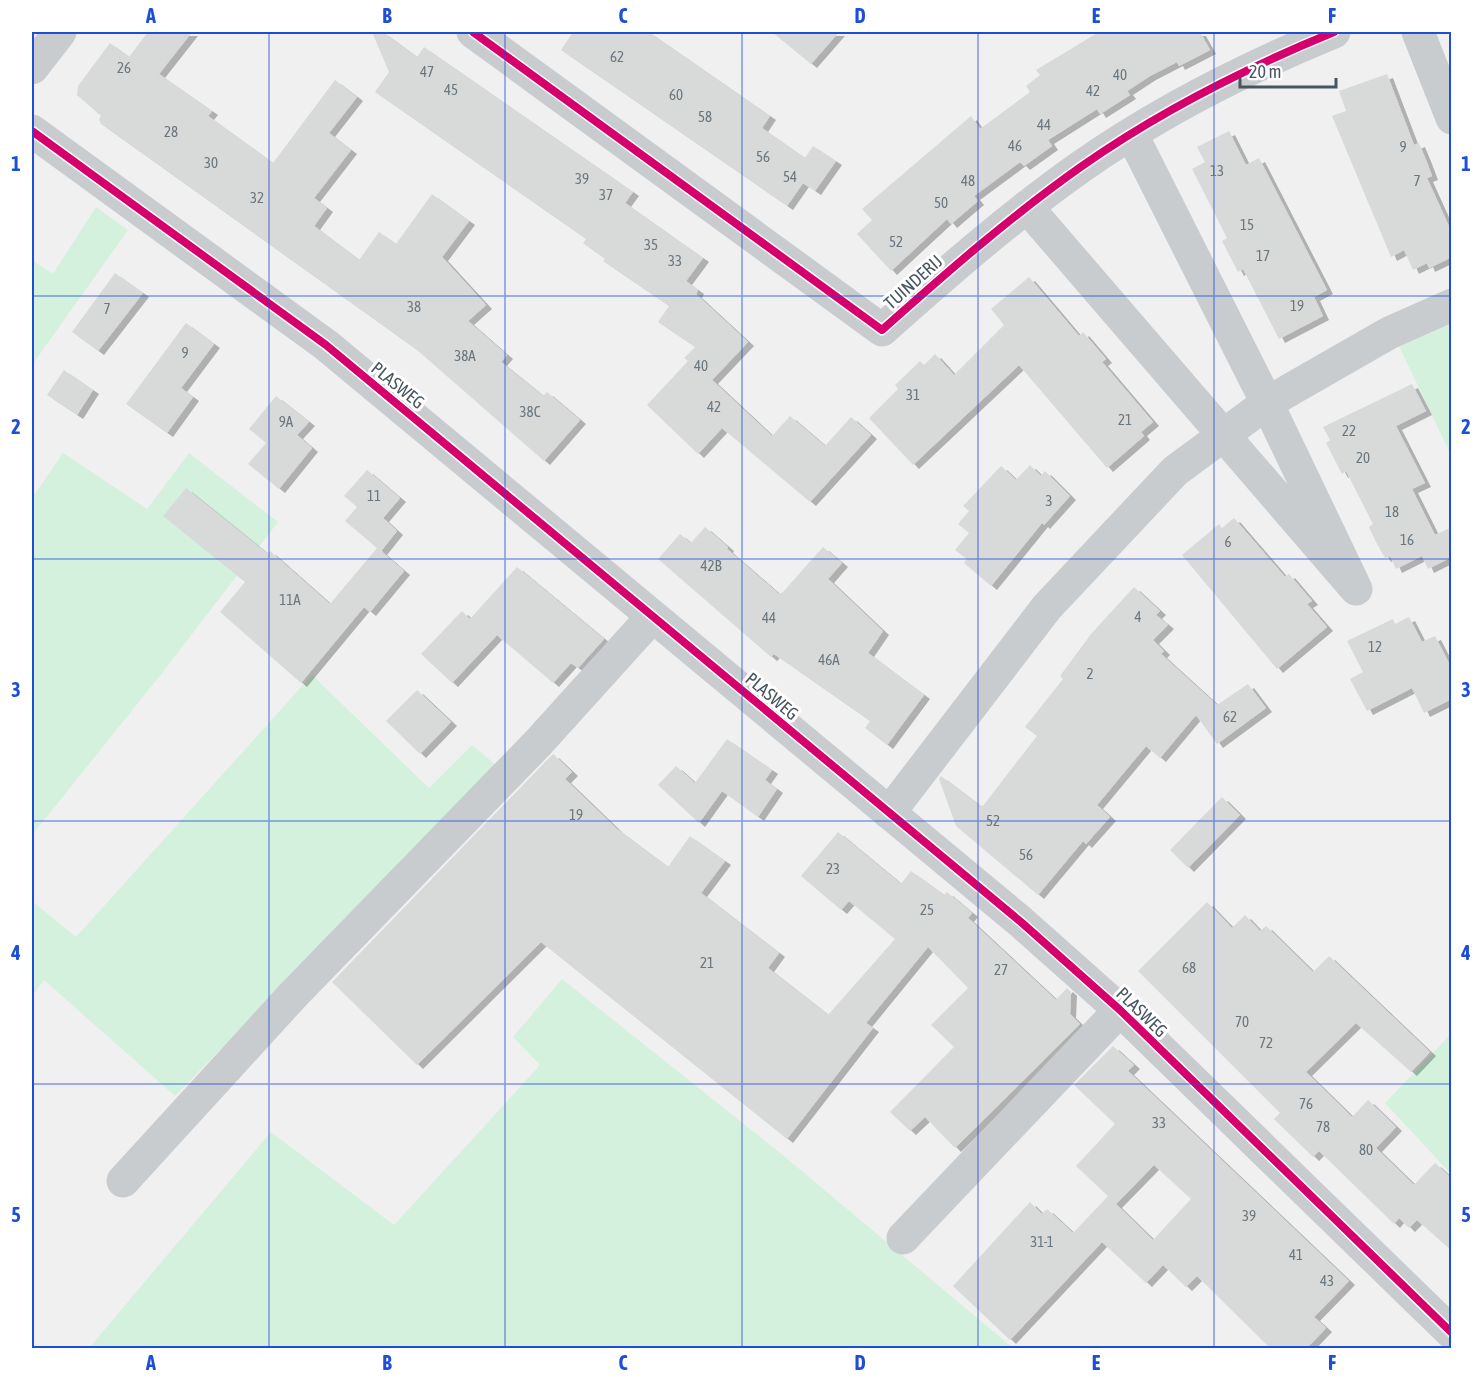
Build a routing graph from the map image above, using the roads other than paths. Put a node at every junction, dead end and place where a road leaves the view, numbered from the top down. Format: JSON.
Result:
{"nodes":[{"id":1,"x":60,"y":32,"type":"edge"},
{"id":2,"x":473,"y":32,"type":"edge"},
{"id":3,"x":1334,"y":32,"type":"edge"},
{"id":4,"x":1418,"y":32,"type":"edge"},
{"id":5,"x":32,"y":68,"type":"edge"},
{"id":6,"x":1452,"y":118,"type":"edge"},
{"id":7,"x":32,"y":131,"type":"edge"},
{"id":8,"x":1132,"y":135,"type":"junction"},
{"id":9,"x":1027,"y":207,"type":"junction"},
{"id":10,"x":1452,"y":305,"type":"edge"},
{"id":11,"x":1267,"y":403,"type":"junction"},
{"id":12,"x":1224,"y":435,"type":"junction"},
{"id":13,"x":652,"y":617,"type":"junction"},
{"id":14,"x":889,"y":813,"type":"junction"},
{"id":15,"x":1120,"y":1010,"type":"junction"},
{"id":16,"x":123,"y":1181,"type":"dead end"},
{"id":17,"x":903,"y":1238,"type":"dead end"},
{"id":18,"x":1452,"y":1333,"type":"edge"}],
"edges":[{"from":1,"to":5,"type":"street"},
{"from":2,"to":9,"type":"street","name":"TUINDERIJ"},
{"from":3,"to":8,"type":"street","name":"TUINDERIJ"},
{"from":4,"to":6,"type":"street"},
{"from":7,"to":13,"type":"street","name":"PLASWEG"},
{"from":8,"to":9,"type":"street","name":"TUINDERIJ"},
{"from":8,"to":11,"type":"street"},
{"from":9,"to":12,"type":"street"},
{"from":10,"to":11,"type":"street"},
{"from":11,"to":12,"type":"street"},
{"from":11,"to":12,"type":"street"},
{"from":12,"to":14,"type":"street"},
{"from":13,"to":14,"type":"street","name":"PLASWEG"},
{"from":13,"to":16,"type":"street"},
{"from":14,"to":15,"type":"street","name":"PLASWEG"},
{"from":15,"to":17,"type":"street"},
{"from":15,"to":18,"type":"street","name":"PLASWEG"}]}
